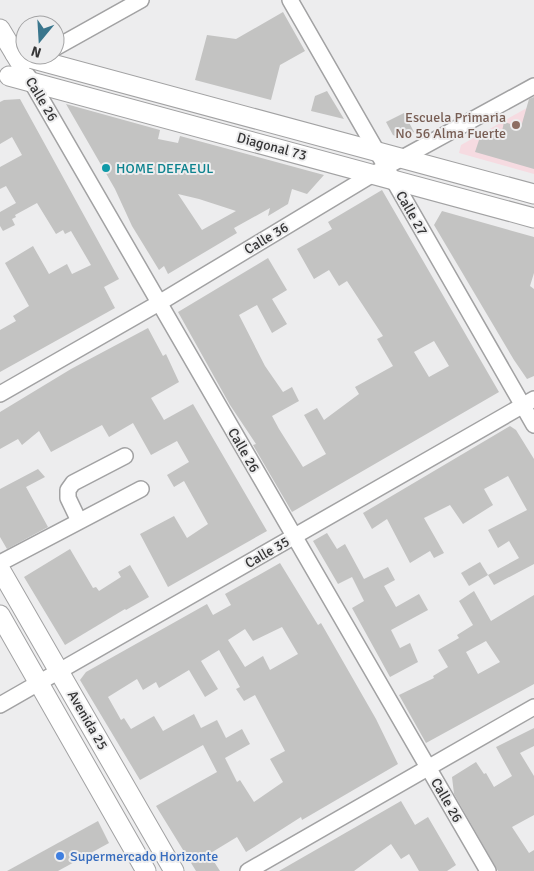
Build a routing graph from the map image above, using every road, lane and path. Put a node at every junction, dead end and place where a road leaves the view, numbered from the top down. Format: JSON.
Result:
{"nodes":[{"id":1,"x":141,"y":0,"type":"edge"},
{"id":2,"x":290,"y":0,"type":"edge"},
{"id":3,"x":0,"y":29,"type":"edge"},
{"id":4,"x":65,"y":42,"type":"edge"},
{"id":5,"x":23,"y":68,"type":"edge"},
{"id":6,"x":534,"y":86,"type":"edge"},
{"id":7,"x":386,"y":166,"type":"junction"},
{"id":8,"x":534,"y":194,"type":"edge"},
{"id":9,"x":534,"y":218,"type":"edge"},
{"id":10,"x":159,"y":302,"type":"junction"},
{"id":11,"x":0,"y":394,"type":"edge"},
{"id":12,"x":528,"y":402,"type":"edge"},
{"id":13,"x":534,"y":426,"type":"edge"},
{"id":14,"x":125,"y":456,"type":"dead end"},
{"id":15,"x":141,"y":489,"type":"dead end"},
{"id":16,"x":80,"y":521,"type":"junction"},
{"id":17,"x":294,"y":536,"type":"junction"},
{"id":18,"x":0,"y":563,"type":"edge"},
{"id":19,"x":0,"y":569,"type":"edge"},
{"id":20,"x":0,"y":615,"type":"edge"},
{"id":21,"x":60,"y":671,"type":"junction"},
{"id":22,"x":39,"y":682,"type":"junction"},
{"id":23,"x":0,"y":705,"type":"edge"},
{"id":24,"x":534,"y":707,"type":"edge"},
{"id":25,"x":428,"y":768,"type":"junction"},
{"id":26,"x":146,"y":871,"type":"edge"},
{"id":27,"x":174,"y":871,"type":"edge"},
{"id":28,"x":248,"y":871,"type":"edge"},
{"id":29,"x":488,"y":871,"type":"edge"}],
"edges":[{"from":1,"to":4,"type":"street"},
{"from":2,"to":7,"type":"street","name":"Calle 27"},
{"from":3,"to":5,"type":"main road","name":"Calle 26"},
{"from":5,"to":7,"type":"main road","name":"Diagonal 73"},
{"from":5,"to":10,"type":"street","name":"Calle 26"},
{"from":6,"to":7,"type":"street","name":"Calle 36"},
{"from":7,"to":8,"type":"main road","name":"Diagonal 73"},
{"from":7,"to":9,"type":"main road","name":"Diagonal 73"},
{"from":7,"to":10,"type":"street","name":"Calle 36"},
{"from":7,"to":12,"type":"street","name":"Calle 27"},
{"from":10,"to":11,"type":"street","name":"Calle 36"},
{"from":10,"to":17,"type":"street","name":"Calle 26"},
{"from":12,"to":13,"type":"street","name":"Calle 27"},
{"from":12,"to":17,"type":"street","name":"Calle 35"},
{"from":14,"to":16,"type":"street"},
{"from":15,"to":16,"type":"street"},
{"from":16,"to":18,"type":"street"},
{"from":17,"to":21,"type":"street","name":"Calle 35"},
{"from":17,"to":25,"type":"street","name":"Calle 26"},
{"from":19,"to":21,"type":"main road","name":"Avenida 25"},
{"from":20,"to":22,"type":"main road","name":"Avenida 25"},
{"from":21,"to":22,"type":"street","name":"Calle 35"},
{"from":21,"to":27,"type":"main road","name":"Avenida 25"},
{"from":22,"to":23,"type":"street","name":"Calle 35"},
{"from":22,"to":26,"type":"main road","name":"Avenida 25"},
{"from":24,"to":25,"type":"street"},
{"from":25,"to":28,"type":"street"},
{"from":25,"to":29,"type":"street","name":"Calle 26"}]}
